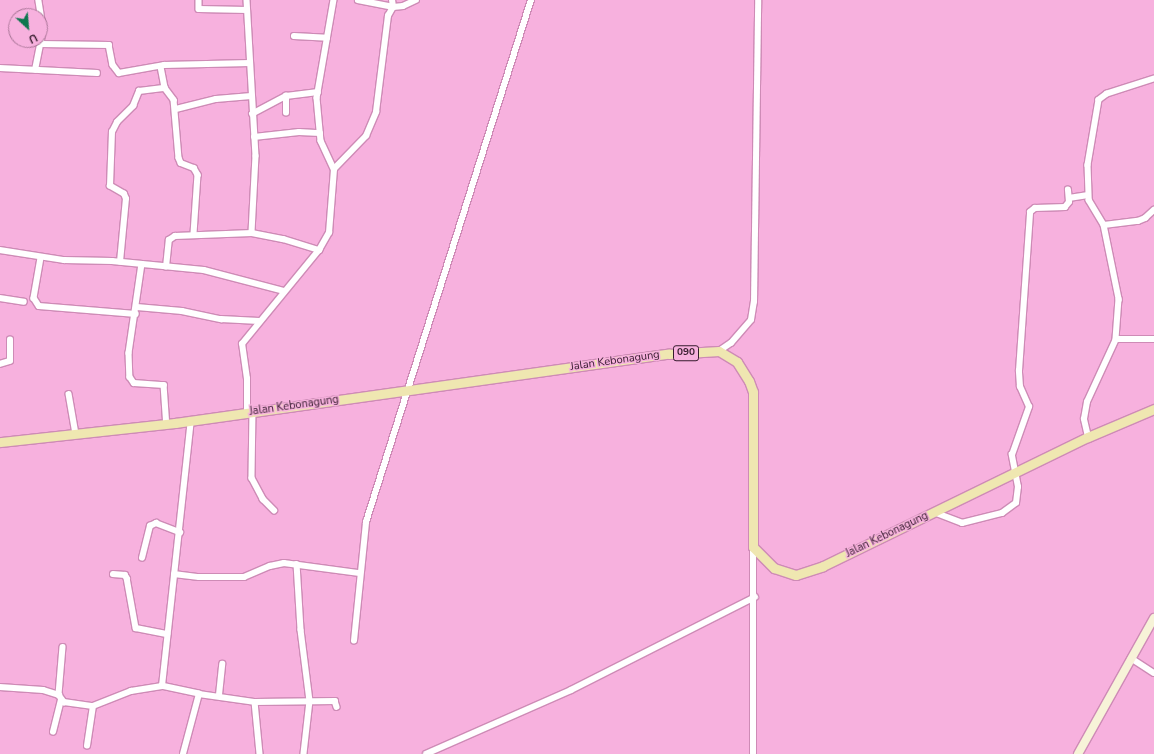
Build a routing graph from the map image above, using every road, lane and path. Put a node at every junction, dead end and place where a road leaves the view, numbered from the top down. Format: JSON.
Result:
{"nodes":[{"id":1,"x":199,"y":0,"type":"edge"},
{"id":2,"x":247,"y":0,"type":"edge"},
{"id":3,"x":334,"y":0,"type":"edge"},
{"id":4,"x":358,"y":0,"type":"edge"},
{"id":5,"x":392,"y":0,"type":"edge"},
{"id":6,"x":416,"y":0,"type":"edge"},
{"id":7,"x":531,"y":0,"type":"edge"},
{"id":8,"x":758,"y":0,"type":"edge"},
{"id":9,"x":393,"y":7,"type":"junction"},
{"id":10,"x":247,"y":10,"type":"junction"},
{"id":11,"x":294,"y":36,"type":"dead end"},
{"id":12,"x":327,"y":38,"type":"junction"},
{"id":13,"x":48,"y":44,"type":"edge"},
{"id":14,"x":40,"y":48,"type":"edge"},
{"id":15,"x":250,"y":63,"type":"junction"},
{"id":16,"x":161,"y":67,"type":"junction"},
{"id":17,"x":0,"y":68,"type":"edge"},
{"id":18,"x":35,"y":70,"type":"junction"},
{"id":19,"x":97,"y":73,"type":"dead end"},
{"id":20,"x":1154,"y":79,"type":"edge"},
{"id":21,"x":165,"y":88,"type":"junction"},
{"id":22,"x":318,"y":92,"type":"junction"},
{"id":23,"x":251,"y":96,"type":"junction"},
{"id":24,"x":286,"y":96,"type":"junction"},
{"id":25,"x":176,"y":109,"type":"junction"},
{"id":26,"x":252,"y":114,"type":"junction"},
{"id":27,"x":286,"y":114,"type":"dead end"},
{"id":28,"x":320,"y":133,"type":"junction"},
{"id":29,"x":254,"y":137,"type":"junction"},
{"id":30,"x":334,"y":169,"type":"junction"},
{"id":31,"x":1068,"y":190,"type":"dead end"},
{"id":32,"x":1088,"y":195,"type":"junction"},
{"id":33,"x":1069,"y":198,"type":"junction"},
{"id":34,"x":1154,"y":210,"type":"edge"},
{"id":35,"x":1104,"y":225,"type":"junction"},
{"id":36,"x":252,"y":233,"type":"junction"},
{"id":37,"x":194,"y":234,"type":"junction"},
{"id":38,"x":0,"y":250,"type":"edge"},
{"id":39,"x":319,"y":250,"type":"junction"},
{"id":40,"x":41,"y":258,"type":"junction"},
{"id":41,"x":120,"y":262,"type":"junction"},
{"id":42,"x":142,"y":264,"type":"junction"},
{"id":43,"x":166,"y":267,"type":"junction"},
{"id":44,"x":284,"y":291,"type":"junction"},
{"id":45,"x":0,"y":298,"type":"edge"},
{"id":46,"x":24,"y":302,"type":"dead end"},
{"id":47,"x":137,"y":307,"type":"junction"},
{"id":48,"x":136,"y":314,"type":"junction"},
{"id":49,"x":259,"y":321,"type":"junction"},
{"id":50,"x":1116,"y":339,"type":"junction"},
{"id":51,"x":1154,"y":339,"type":"edge"},
{"id":52,"x":10,"y":340,"type":"dead end"},
{"id":53,"x":719,"y":351,"type":"junction"},
{"id":54,"x":0,"y":364,"type":"edge"},
{"id":55,"x":410,"y":391,"type":"junction"},
{"id":56,"x":69,"y":394,"type":"dead end"},
{"id":57,"x":1154,"y":408,"type":"edge"},
{"id":58,"x":250,"y":412,"type":"junction"},
{"id":59,"x":191,"y":421,"type":"junction"},
{"id":60,"x":168,"y":424,"type":"junction"},
{"id":61,"x":76,"y":434,"type":"junction"},
{"id":62,"x":1088,"y":437,"type":"junction"},
{"id":63,"x":0,"y":442,"type":"edge"},
{"id":64,"x":1014,"y":473,"type":"junction"},
{"id":65,"x":274,"y":510,"type":"dead end"},
{"id":66,"x":934,"y":512,"type":"junction"},
{"id":67,"x":180,"y":532,"type":"junction"},
{"id":68,"x":753,"y":547,"type":"junction"},
{"id":69,"x":142,"y":558,"type":"dead end"},
{"id":70,"x":297,"y":564,"type":"junction"},
{"id":71,"x":359,"y":573,"type":"junction"},
{"id":72,"x":113,"y":574,"type":"dead end"},
{"id":73,"x":174,"y":574,"type":"junction"},
{"id":74,"x":755,"y":597,"type":"junction"},
{"id":75,"x":1154,"y":618,"type":"edge"},
{"id":76,"x":167,"y":634,"type":"junction"},
{"id":77,"x":354,"y":641,"type":"dead end"},
{"id":78,"x":63,"y":647,"type":"dead end"},
{"id":79,"x":1131,"y":658,"type":"junction"},
{"id":80,"x":222,"y":664,"type":"dead end"},
{"id":81,"x":1154,"y":673,"type":"edge"},
{"id":82,"x":162,"y":686,"type":"junction"},
{"id":83,"x":0,"y":687,"type":"edge"},
{"id":84,"x":199,"y":694,"type":"junction"},
{"id":85,"x":219,"y":695,"type":"junction"},
{"id":86,"x":60,"y":697,"type":"junction"},
{"id":87,"x":310,"y":701,"type":"junction"},
{"id":88,"x":255,"y":702,"type":"junction"},
{"id":89,"x":93,"y":706,"type":"junction"},
{"id":90,"x":337,"y":707,"type":"dead end"},
{"id":91,"x":53,"y":732,"type":"dead end"},
{"id":92,"x":87,"y":746,"type":"dead end"},
{"id":93,"x":183,"y":754,"type":"edge"},
{"id":94,"x":260,"y":754,"type":"edge"},
{"id":95,"x":304,"y":754,"type":"edge"},
{"id":96,"x":426,"y":754,"type":"edge"},
{"id":97,"x":753,"y":754,"type":"edge"},
{"id":98,"x":1078,"y":754,"type":"edge"}],
"edges":[{"from":1,"to":10,"type":"street"},
{"from":2,"to":10,"type":"street"},
{"from":3,"to":12,"type":"street"},
{"from":4,"to":9,"type":"street"},
{"from":5,"to":9,"type":"street"},
{"from":6,"to":9,"type":"street"},
{"from":7,"to":55,"type":"street"},
{"from":8,"to":53,"type":"street"},
{"from":9,"to":30,"type":"street"},
{"from":10,"to":15,"type":"street"},
{"from":11,"to":12,"type":"street"},
{"from":12,"to":22,"type":"street"},
{"from":13,"to":16,"type":"street"},
{"from":14,"to":18,"type":"street"},
{"from":15,"to":16,"type":"street"},
{"from":15,"to":23,"type":"street"},
{"from":16,"to":21,"type":"street"},
{"from":17,"to":18,"type":"street"},
{"from":18,"to":19,"type":"street"},
{"from":20,"to":32,"type":"street"},
{"from":21,"to":25,"type":"street"},
{"from":21,"to":41,"type":"street"},
{"from":22,"to":24,"type":"street"},
{"from":22,"to":28,"type":"street"},
{"from":23,"to":25,"type":"street"},
{"from":23,"to":26,"type":"street"},
{"from":24,"to":26,"type":"street"},
{"from":24,"to":27,"type":"street"},
{"from":25,"to":37,"type":"street"},
{"from":26,"to":29,"type":"street"},
{"from":28,"to":29,"type":"street"},
{"from":28,"to":30,"type":"street"},
{"from":29,"to":36,"type":"street"},
{"from":30,"to":39,"type":"street"},
{"from":31,"to":33,"type":"street"},
{"from":32,"to":33,"type":"street"},
{"from":32,"to":35,"type":"street"},
{"from":33,"to":64,"type":"street"},
{"from":34,"to":35,"type":"street"},
{"from":35,"to":50,"type":"street"},
{"from":36,"to":37,"type":"street"},
{"from":36,"to":39,"type":"street"},
{"from":37,"to":43,"type":"street"},
{"from":38,"to":40,"type":"street"},
{"from":39,"to":44,"type":"street"},
{"from":40,"to":41,"type":"street"},
{"from":40,"to":48,"type":"street"},
{"from":41,"to":42,"type":"street"},
{"from":42,"to":43,"type":"street"},
{"from":42,"to":47,"type":"street"},
{"from":43,"to":44,"type":"street"},
{"from":44,"to":49,"type":"street"},
{"from":45,"to":46,"type":"street"},
{"from":47,"to":48,"type":"street"},
{"from":47,"to":49,"type":"street"},
{"from":48,"to":60,"type":"street"},
{"from":49,"to":58,"type":"street"},
{"from":50,"to":51,"type":"street"},
{"from":50,"to":62,"type":"street"},
{"from":52,"to":54,"type":"street"},
{"from":53,"to":55,"type":"main road","name":"Jalan Kebonagung","number":"090"},
{"from":53,"to":68,"type":"main road"},
{"from":55,"to":58,"type":"main road","name":"Jalan Kebonagung","number":"090"},
{"from":55,"to":71,"type":"street"},
{"from":56,"to":61,"type":"street"},
{"from":57,"to":62,"type":"main road","name":"Jalan Kebonagung"},
{"from":58,"to":59,"type":"main road","name":"Jalan Kebonagung","number":"090"},
{"from":58,"to":65,"type":"street"},
{"from":59,"to":60,"type":"main road","name":"Jalan Kebonagung","number":"090"},
{"from":59,"to":67,"type":"street"},
{"from":60,"to":61,"type":"main road","name":"Jalan Kebonagung","number":"090"},
{"from":61,"to":63,"type":"main road","name":"Jalan Kebonagung","number":"090"},
{"from":62,"to":64,"type":"main road","name":"Jalan Kebonagung"},
{"from":64,"to":66,"type":"main road","name":"Jalan Kebonagung"},
{"from":64,"to":66,"type":"street"},
{"from":66,"to":68,"type":"main road","name":"Jalan Kebonagung"},
{"from":67,"to":69,"type":"street"},
{"from":67,"to":73,"type":"street"},
{"from":68,"to":74,"type":"street"},
{"from":70,"to":71,"type":"street"},
{"from":70,"to":73,"type":"street"},
{"from":70,"to":87,"type":"street"},
{"from":71,"to":77,"type":"street"},
{"from":72,"to":76,"type":"street"},
{"from":73,"to":76,"type":"street"},
{"from":74,"to":96,"type":"street"},
{"from":74,"to":97,"type":"street"},
{"from":75,"to":79,"type":"street"},
{"from":76,"to":82,"type":"street"},
{"from":78,"to":86,"type":"street"},
{"from":79,"to":81,"type":"street"},
{"from":79,"to":98,"type":"street"},
{"from":80,"to":85,"type":"street"},
{"from":82,"to":84,"type":"street"},
{"from":82,"to":89,"type":"street"},
{"from":83,"to":86,"type":"street"},
{"from":84,"to":85,"type":"street"},
{"from":84,"to":93,"type":"street"},
{"from":85,"to":88,"type":"street"},
{"from":86,"to":89,"type":"street"},
{"from":86,"to":91,"type":"street"},
{"from":87,"to":88,"type":"street"},
{"from":87,"to":90,"type":"street"},
{"from":87,"to":95,"type":"street"},
{"from":88,"to":94,"type":"street"},
{"from":89,"to":92,"type":"street"}]}
